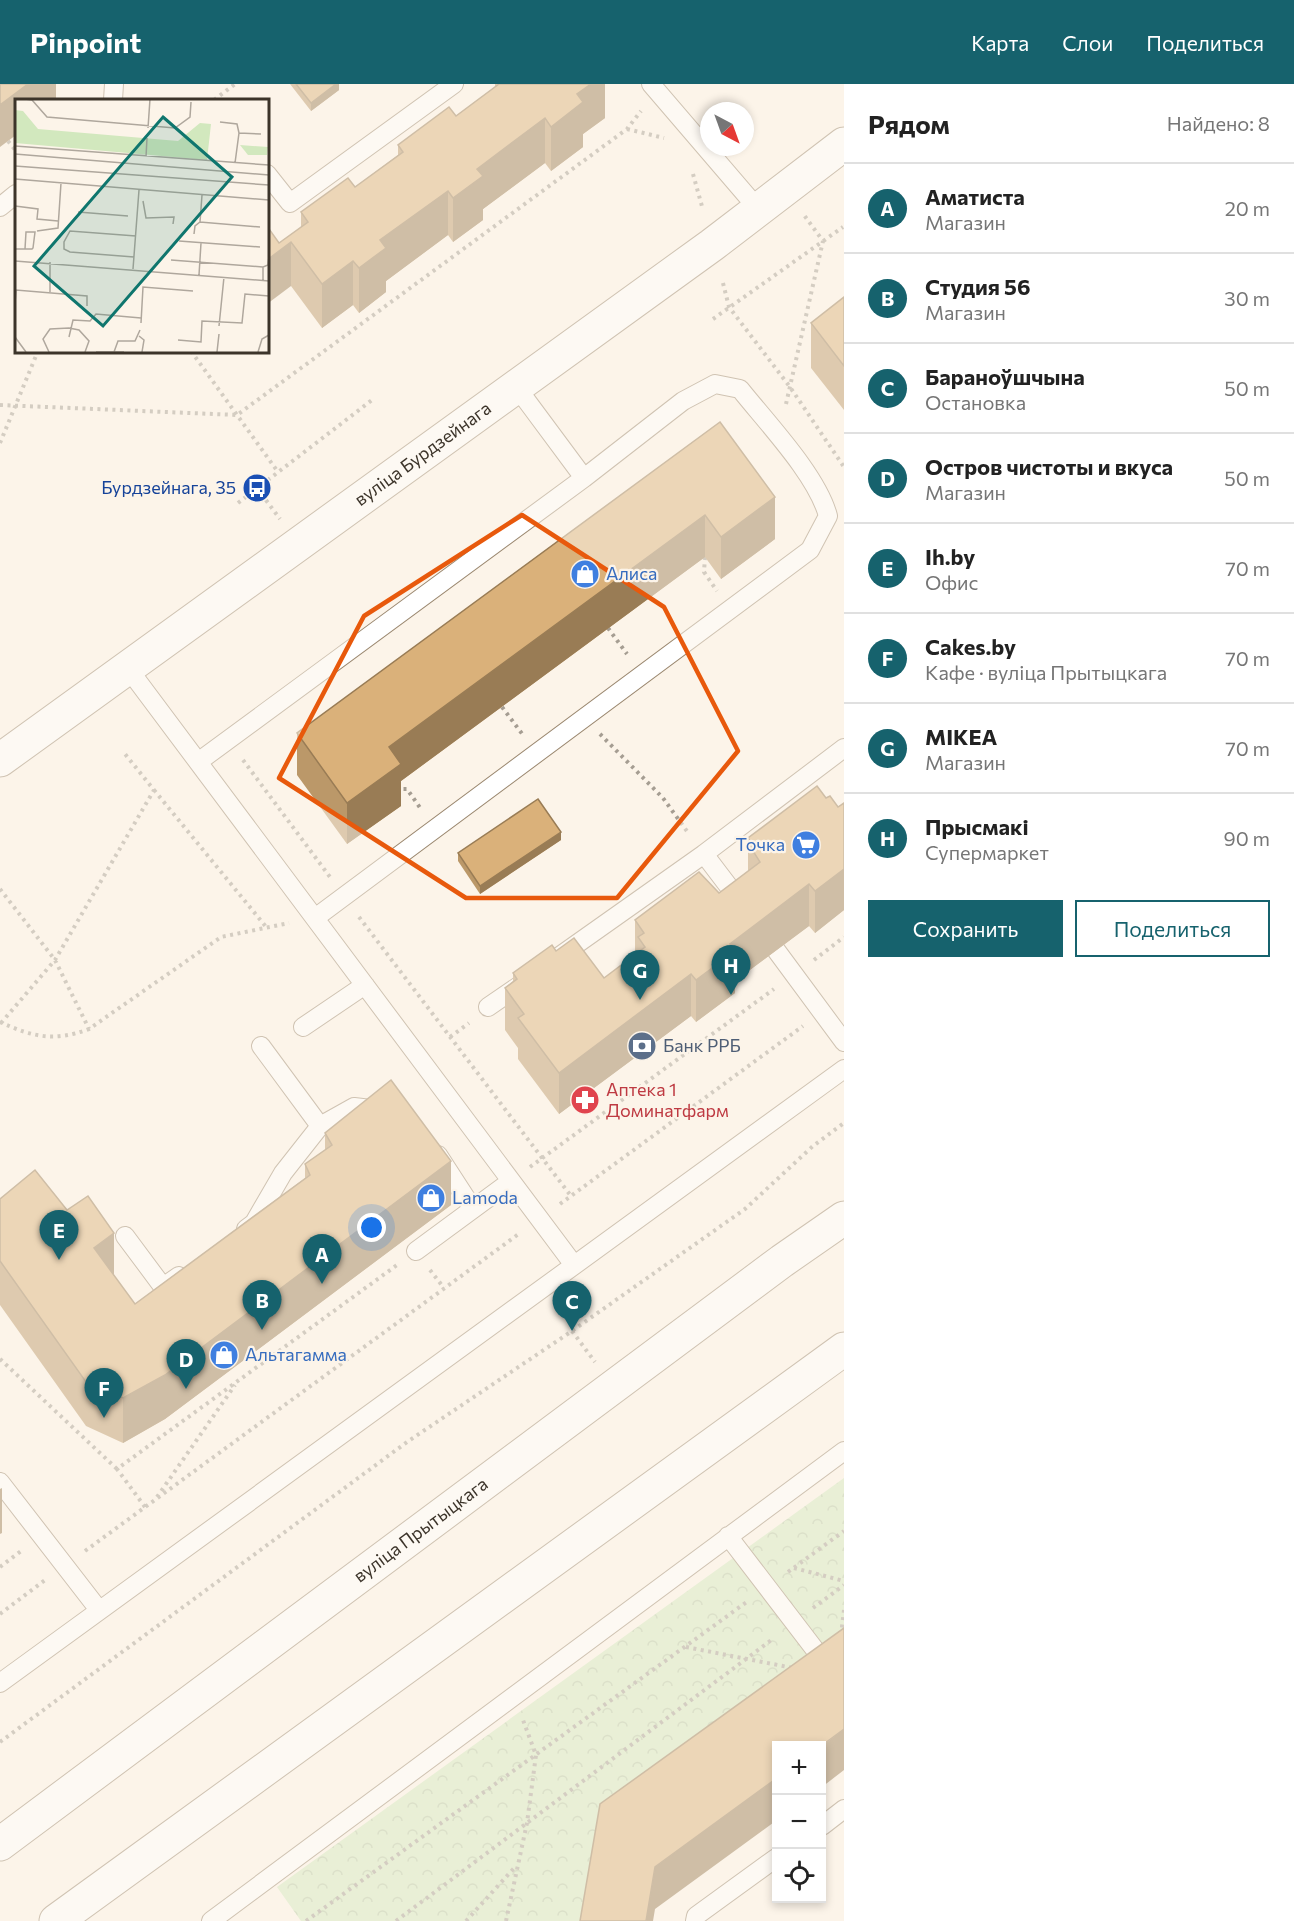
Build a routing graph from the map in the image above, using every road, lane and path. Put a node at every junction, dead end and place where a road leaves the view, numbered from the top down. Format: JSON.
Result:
{"nodes":[{"id":1,"x":114,"y":84,"type":"edge"},
{"id":2,"x":235,"y":84,"type":"edge"},
{"id":3,"x":454,"y":84,"type":"edge"},
{"id":4,"x":653,"y":87,"type":"edge"},
{"id":5,"x":113,"y":99,"type":"edge"},
{"id":6,"x":214,"y":99,"type":"edge"},
{"id":7,"x":8,"y":141,"type":"edge"},
{"id":8,"x":844,"y":144,"type":"edge"},
{"id":9,"x":15,"y":150,"type":"edge"},
{"id":10,"x":692,"y":172,"type":"dead end"},
{"id":11,"x":268,"y":175,"type":"edge"},
{"id":12,"x":15,"y":196,"type":"edge"},
{"id":13,"x":0,"y":207,"type":"edge"},
{"id":14,"x":759,"y":210,"type":"junction"},
{"id":15,"x":704,"y":213,"type":"dead end"},
{"id":16,"x":843,"y":227,"type":"edge"},
{"id":17,"x":823,"y":241,"type":"junction"},
{"id":18,"x":723,"y":283,"type":"dead end"},
{"id":19,"x":729,"y":307,"type":"junction"},
{"id":20,"x":713,"y":319,"type":"dead end"},
{"id":21,"x":38,"y":352,"type":"edge"},
{"id":22,"x":192,"y":352,"type":"edge"},
{"id":23,"x":515,"y":385,"type":"junction"},
{"id":24,"x":790,"y":387,"type":"junction"},
{"id":25,"x":372,"y":400,"type":"dead end"},
{"id":26,"x":0,"y":405,"type":"edge"},
{"id":27,"x":15,"y":405,"type":"junction"},
{"id":28,"x":237,"y":415,"type":"junction"},
{"id":29,"x":779,"y":437,"type":"junction"},
{"id":30,"x":0,"y":443,"type":"edge"},
{"id":31,"x":844,"y":467,"type":"edge"},
{"id":32,"x":278,"y":472,"type":"junction"},
{"id":33,"x":584,"y":478,"type":"junction"},
{"id":34,"x":257,"y":488,"type":"junction"},
{"id":35,"x":237,"y":503,"type":"dead end"},
{"id":36,"x":297,"y":543,"type":"junction"},
{"id":37,"x":705,"y":557,"type":"edge"},
{"id":38,"x":731,"y":610,"type":"junction"},
{"id":39,"x":608,"y":628,"type":"edge"},
{"id":40,"x":127,"y":667,"type":"junction"},
{"id":41,"x":643,"y":676,"type":"junction"},
{"id":42,"x":502,"y":707,"type":"dead end"},
{"id":43,"x":585,"y":719,"type":"junction"},
{"id":44,"x":228,"y":740,"type":"junction"},
{"id":45,"x":844,"y":748,"type":"edge"},
{"id":46,"x":125,"y":754,"type":"dead end"},
{"id":47,"x":537,"y":755,"type":"junction"},
{"id":48,"x":0,"y":760,"type":"edge"},
{"id":49,"x":198,"y":762,"type":"junction"},
{"id":50,"x":389,"y":789,"type":"edge"},
{"id":51,"x":154,"y":790,"type":"junction"},
{"id":52,"x":436,"y":829,"type":"junction"},
{"id":53,"x":704,"y":854,"type":"junction"},
{"id":54,"x":0,"y":889,"type":"edge"},
{"id":55,"x":344,"y":897,"type":"junction"},
{"id":56,"x":748,"y":913,"type":"edge"},
{"id":57,"x":315,"y":918,"type":"junction"},
{"id":58,"x":267,"y":928,"type":"junction"},
{"id":59,"x":844,"y":937,"type":"edge"},
{"id":60,"x":776,"y":950,"type":"edge"},
{"id":61,"x":55,"y":960,"type":"junction"},
{"id":62,"x":794,"y":975,"type":"junction"},
{"id":63,"x":365,"y":985,"type":"junction"},
{"id":64,"x":488,"y":1007,"type":"dead end"},
{"id":65,"x":822,"y":1012,"type":"junction"},
{"id":66,"x":0,"y":1023,"type":"edge"},
{"id":67,"x":303,"y":1027,"type":"dead end"},
{"id":68,"x":89,"y":1029,"type":"junction"},
{"id":69,"x":844,"y":1042,"type":"edge"},
{"id":70,"x":261,"y":1046,"type":"dead end"},
{"id":71,"x":844,"y":1069,"type":"edge"},
{"id":72,"x":397,"y":1112,"type":"edge"},
{"id":73,"x":844,"y":1123,"type":"edge"},
{"id":74,"x":320,"y":1126,"type":"junction"},
{"id":75,"x":422,"y":1138,"type":"edge"},
{"id":76,"x":543,"y":1158,"type":"junction"},
{"id":77,"x":511,"y":1181,"type":"junction"},
{"id":78,"x":571,"y":1196,"type":"junction"},
{"id":79,"x":473,"y":1209,"type":"junction"},
{"id":80,"x":844,"y":1218,"type":"edge"},
{"id":81,"x":540,"y":1219,"type":"junction"},
{"id":82,"x":125,"y":1236,"type":"dead end"},
{"id":83,"x":231,"y":1239,"type":"edge"},
{"id":84,"x":416,"y":1251,"type":"junction"},
{"id":85,"x":195,"y":1264,"type":"edge"},
{"id":86,"x":574,"y":1265,"type":"junction"},
{"id":87,"x":444,"y":1288,"type":"junction"},
{"id":88,"x":844,"y":1349,"type":"edge"},
{"id":89,"x":0,"y":1359,"type":"edge"},
{"id":90,"x":237,"y":1382,"type":"junction"},
{"id":91,"x":844,"y":1451,"type":"edge"},
{"id":92,"x":117,"y":1469,"type":"junction"},
{"id":93,"x":0,"y":1482,"type":"edge"},
{"id":94,"x":155,"y":1500,"type":"junction"},
{"id":95,"x":145,"y":1507,"type":"junction"},
{"id":96,"x":844,"y":1531,"type":"edge"},
{"id":97,"x":728,"y":1536,"type":"junction"},
{"id":98,"x":65,"y":1566,"type":"junction"},
{"id":99,"x":794,"y":1568,"type":"junction"},
{"id":100,"x":844,"y":1583,"type":"edge"},
{"id":101,"x":767,"y":1587,"type":"junction"},
{"id":102,"x":99,"y":1610,"type":"junction"},
{"id":103,"x":0,"y":1614,"type":"edge"},
{"id":104,"x":794,"y":1622,"type":"junction"},
{"id":105,"x":685,"y":1647,"type":"junction"},
{"id":106,"x":746,"y":1658,"type":"junction"},
{"id":107,"x":835,"y":1677,"type":"joint"},
{"id":108,"x":0,"y":1683,"type":"edge"},
{"id":109,"x":513,"y":1695,"type":"junction"},
{"id":110,"x":0,"y":1742,"type":"edge"},
{"id":111,"x":536,"y":1755,"type":"junction"},
{"id":112,"x":844,"y":1809,"type":"edge"},
{"id":113,"x":527,"y":1823,"type":"junction"},
{"id":114,"x":826,"y":1823,"type":"edge"},
{"id":115,"x":0,"y":1844,"type":"edge"},
{"id":116,"x":772,"y":1862,"type":"edge"},
{"id":117,"x":516,"y":1866,"type":"junction"},
{"id":118,"x":56,"y":1921,"type":"edge"},
{"id":119,"x":211,"y":1921,"type":"edge"},
{"id":120,"x":306,"y":1921,"type":"edge"},
{"id":121,"x":396,"y":1921,"type":"edge"},
{"id":122,"x":466,"y":1921,"type":"edge"},
{"id":123,"x":506,"y":1921,"type":"edge"},
{"id":124,"x":695,"y":1921,"type":"edge"}],
"edges":[{"from":1,"to":5,"type":"lane"},
{"from":2,"to":6,"type":"path"},
{"from":3,"to":11,"type":"lane"},
{"from":4,"to":14,"type":"lane"},
{"from":4,"to":28,"type":"path"},
{"from":7,"to":9,"type":"path"},
{"from":8,"to":14,"type":"main road","name":"вуліца Бурдзейнага"},
{"from":10,"to":15,"type":"path"},
{"from":12,"to":13,"type":"lane"},
{"from":14,"to":23,"type":"main road","name":"вуліца Бурдзейнага"},
{"from":16,"to":17,"type":"path"},
{"from":17,"to":19,"type":"path"},
{"from":17,"to":24,"type":"path"},
{"from":18,"to":19,"type":"path"},
{"from":19,"to":20,"type":"path"},
{"from":19,"to":24,"type":"path"},
{"from":21,"to":27,"type":"path"},
{"from":22,"to":28,"type":"path"},
{"from":23,"to":33,"type":"lane"},
{"from":23,"to":36,"type":"main road","name":"вуліца Бурдзейнага"},
{"from":24,"to":29,"type":"path"},
{"from":24,"to":31,"type":"path"},
{"from":25,"to":32,"type":"path"},
{"from":26,"to":27,"type":"path"},
{"from":27,"to":28,"type":"path"},
{"from":27,"to":30,"type":"path"},
{"from":28,"to":32,"type":"path"},
{"from":29,"to":33,"type":"lane"},
{"from":29,"to":38,"type":"lane"},
{"from":32,"to":34,"type":"path"},
{"from":33,"to":44,"type":"lane"},
{"from":34,"to":35,"type":"path"},
{"from":34,"to":36,"type":"path"},
{"from":36,"to":40,"type":"main road","name":"вуліца Бурдзейнага"},
{"from":37,"to":38,"type":"path"},
{"from":38,"to":41,"type":"lane"},
{"from":39,"to":41,"type":"path"},
{"from":40,"to":48,"type":"main road","name":"вуліца Бурдзейнага"},
{"from":40,"to":49,"type":"lane"},
{"from":41,"to":43,"type":"lane"},
{"from":42,"to":47,"type":"path"},
{"from":43,"to":47,"type":"lane"},
{"from":43,"to":53,"type":"path"},
{"from":44,"to":49,"type":"lane"},
{"from":44,"to":55,"type":"path"},
{"from":45,"to":53,"type":"lane"},
{"from":46,"to":51,"type":"path"},
{"from":47,"to":52,"type":"lane"},
{"from":49,"to":57,"type":"lane"},
{"from":50,"to":52,"type":"path"},
{"from":51,"to":58,"type":"path"},
{"from":51,"to":61,"type":"path"},
{"from":52,"to":55,"type":"lane"},
{"from":53,"to":56,"type":"lane"},
{"from":53,"to":64,"type":"lane"},
{"from":54,"to":61,"type":"path"},
{"from":55,"to":57,"type":"lane"},
{"from":55,"to":76,"type":"path"},
{"from":57,"to":58,"type":"path"},
{"from":57,"to":63,"type":"lane"},
{"from":58,"to":68,"type":"path"},
{"from":59,"to":62,"type":"path"},
{"from":60,"to":62,"type":"lane"},
{"from":61,"to":66,"type":"path"},
{"from":61,"to":68,"type":"path"},
{"from":62,"to":65,"type":"lane"},
{"from":62,"to":76,"type":"path"},
{"from":63,"to":67,"type":"lane"},
{"from":63,"to":77,"type":"lane"},
{"from":65,"to":69,"type":"lane"},
{"from":65,"to":78,"type":"path"},
{"from":66,"to":68,"type":"path"},
{"from":70,"to":74,"type":"lane"},
{"from":71,"to":86,"type":"lane"},
{"from":72,"to":74,"type":"lane"},
{"from":73,"to":110,"type":"path"},
{"from":74,"to":83,"type":"lane"},
{"from":75,"to":79,"type":"lane"},
{"from":76,"to":77,"type":"path"},
{"from":76,"to":78,"type":"path"},
{"from":77,"to":79,"type":"lane"},
{"from":77,"to":81,"type":"lane"},
{"from":78,"to":81,"type":"path"},
{"from":79,"to":84,"type":"lane"},
{"from":80,"to":115,"type":"main road","name":"вуліца Прытыцкага"},
{"from":81,"to":86,"type":"lane"},
{"from":81,"to":87,"type":"path"},
{"from":82,"to":85,"type":"lane"},
{"from":84,"to":87,"type":"path"},
{"from":84,"to":90,"type":"path"},
{"from":86,"to":102,"type":"lane"},
{"from":87,"to":94,"type":"path"},
{"from":88,"to":118,"type":"main road"},
{"from":89,"to":92,"type":"path"},
{"from":90,"to":92,"type":"path"},
{"from":90,"to":94,"type":"path"},
{"from":91,"to":97,"type":"lane"},
{"from":92,"to":95,"type":"path"},
{"from":93,"to":98,"type":"lane"},
{"from":94,"to":95,"type":"path"},
{"from":95,"to":98,"type":"path"},
{"from":96,"to":99,"type":"path"},
{"from":97,"to":101,"type":"lane"},
{"from":97,"to":109,"type":"lane"},
{"from":98,"to":102,"type":"lane"},
{"from":98,"to":103,"type":"path"},
{"from":99,"to":100,"type":"path"},
{"from":99,"to":101,"type":"path"},
{"from":100,"to":104,"type":"path"},
{"from":101,"to":104,"type":"lane"},
{"from":101,"to":105,"type":"path"},
{"from":102,"to":108,"type":"lane"},
{"from":104,"to":106,"type":"path"},
{"from":104,"to":107,"type":"lane"},
{"from":105,"to":106,"type":"path"},
{"from":105,"to":111,"type":"path"},
{"from":106,"to":107,"type":"path"},
{"from":106,"to":113,"type":"path"},
{"from":109,"to":111,"type":"path"},
{"from":109,"to":119,"type":"lane"},
{"from":111,"to":113,"type":"path"},
{"from":111,"to":120,"type":"path"},
{"from":112,"to":114,"type":"lane"},
{"from":113,"to":117,"type":"path"},
{"from":113,"to":121,"type":"path"},
{"from":116,"to":124,"type":"lane"},
{"from":117,"to":122,"type":"path"},
{"from":117,"to":123,"type":"path"}]}
